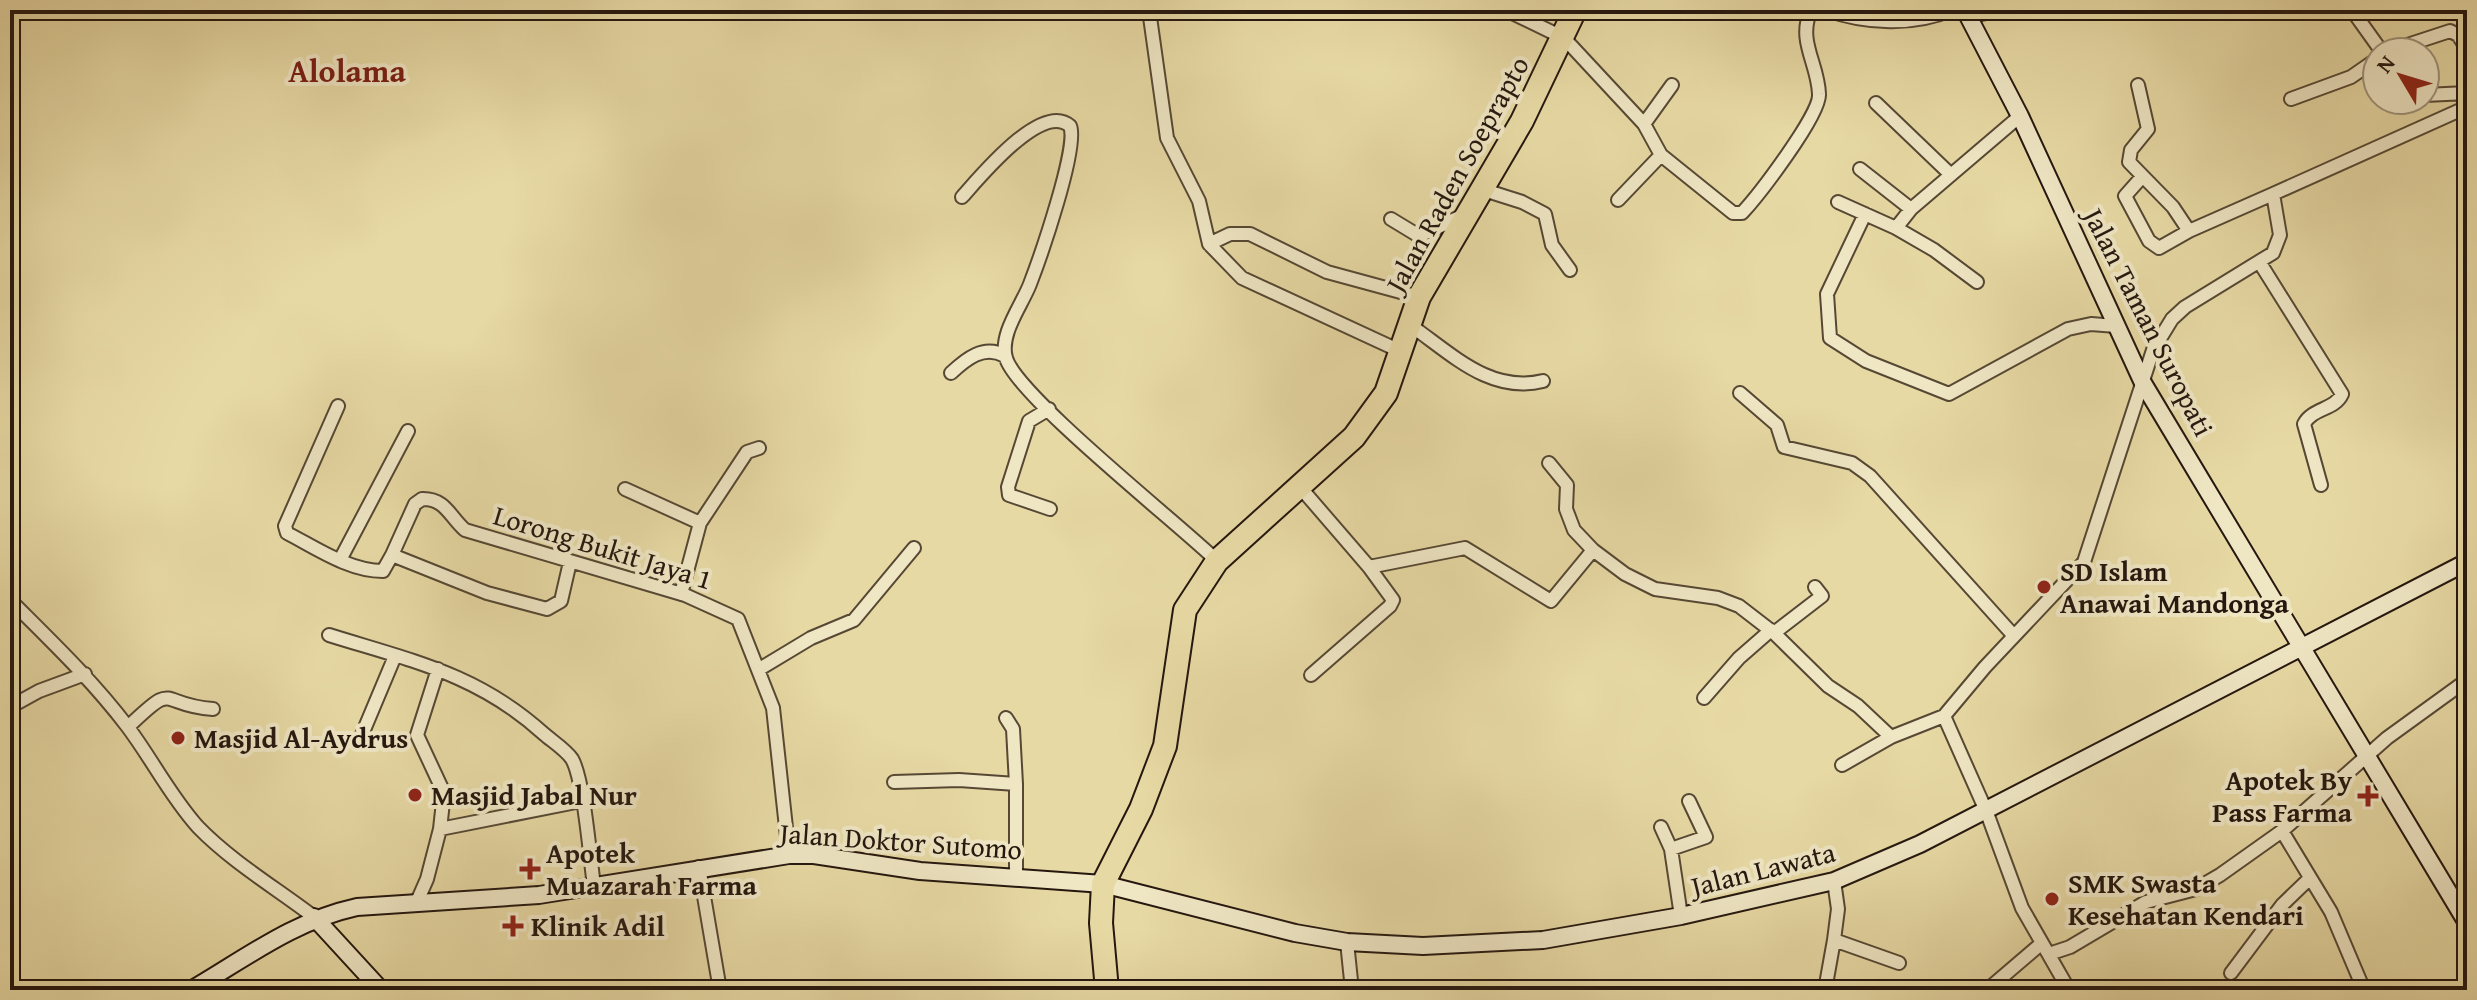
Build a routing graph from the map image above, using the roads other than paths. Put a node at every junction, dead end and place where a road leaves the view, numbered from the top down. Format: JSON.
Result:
{"nodes":[{"id":1,"x":1149,"y":10,"type":"edge"},
{"id":2,"x":1506,"y":10,"type":"edge"},
{"id":3,"x":1575,"y":10,"type":"edge"},
{"id":4,"x":1811,"y":10,"type":"edge"},
{"id":5,"x":1827,"y":10,"type":"edge"},
{"id":6,"x":1951,"y":10,"type":"edge"},
{"id":7,"x":1998,"y":10,"type":"edge"},
{"id":8,"x":2352,"y":10,"type":"edge"},
{"id":9,"x":1967,"y":14,"type":"edge"},
{"id":10,"x":2372,"y":36,"type":"edge"},
{"id":11,"x":2434,"y":36,"type":"edge"},
{"id":12,"x":1564,"y":38,"type":"junction"},
{"id":13,"x":2467,"y":49,"type":"edge"},
{"id":14,"x":2361,"y":70,"type":"edge"},
{"id":15,"x":1672,"y":85,"type":"dead end"},
{"id":16,"x":2138,"y":85,"type":"dead end"},
{"id":17,"x":2467,"y":93,"type":"edge"},
{"id":18,"x":2441,"y":94,"type":"edge"},
{"id":19,"x":2291,"y":99,"type":"dead end"},
{"id":20,"x":1876,"y":103,"type":"dead end"},
{"id":21,"x":2467,"y":107,"type":"edge"},
{"id":22,"x":2020,"y":116,"type":"junction"},
{"id":23,"x":1644,"y":124,"type":"junction"},
{"id":24,"x":1661,"y":155,"type":"junction"},
{"id":25,"x":1860,"y":169,"type":"dead end"},
{"id":26,"x":1949,"y":173,"type":"junction"},
{"id":27,"x":2141,"y":178,"type":"junction"},
{"id":28,"x":1481,"y":189,"type":"junction"},
{"id":29,"x":2273,"y":194,"type":"junction"},
{"id":30,"x":962,"y":197,"type":"dead end"},
{"id":31,"x":1618,"y":200,"type":"dead end"},
{"id":32,"x":1838,"y":202,"type":"dead end"},
{"id":33,"x":1911,"y":209,"type":"junction"},
{"id":34,"x":1865,"y":214,"type":"junction"},
{"id":35,"x":1464,"y":215,"type":"junction"},
{"id":36,"x":1391,"y":219,"type":"dead end"},
{"id":37,"x":1896,"y":228,"type":"junction"},
{"id":38,"x":2189,"y":231,"type":"junction"},
{"id":39,"x":1209,"y":244,"type":"junction"},
{"id":40,"x":2260,"y":263,"type":"junction"},
{"id":41,"x":1570,"y":270,"type":"dead end"},
{"id":42,"x":1977,"y":282,"type":"dead end"},
{"id":43,"x":1419,"y":297,"type":"junction"},
{"id":44,"x":1410,"y":325,"type":"junction"},
{"id":45,"x":2116,"y":326,"type":"junction"},
{"id":46,"x":1400,"y":351,"type":"junction"},
{"id":47,"x":1005,"y":356,"type":"junction"},
{"id":48,"x":951,"y":373,"type":"dead end"},
{"id":49,"x":1543,"y":381,"type":"dead end"},
{"id":50,"x":2143,"y":383,"type":"junction"},
{"id":51,"x":1740,"y":393,"type":"dead end"},
{"id":52,"x":338,"y":406,"type":"dead end"},
{"id":53,"x":1049,"y":409,"type":"junction"},
{"id":54,"x":408,"y":431,"type":"dead end"},
{"id":55,"x":759,"y":448,"type":"dead end"},
{"id":56,"x":1549,"y":463,"type":"dead end"},
{"id":57,"x":2321,"y":485,"type":"dead end"},
{"id":58,"x":1300,"y":487,"type":"junction"},
{"id":59,"x":625,"y":489,"type":"dead end"},
{"id":60,"x":1050,"y":509,"type":"dead end"},
{"id":61,"x":700,"y":523,"type":"junction"},
{"id":62,"x":914,"y":548,"type":"dead end"},
{"id":63,"x":1593,"y":550,"type":"junction"},
{"id":64,"x":394,"y":551,"type":"junction"},
{"id":65,"x":340,"y":560,"type":"junction"},
{"id":66,"x":1217,"y":561,"type":"junction"},
{"id":67,"x":570,"y":562,"type":"junction"},
{"id":68,"x":2467,"y":562,"type":"edge"},
{"id":69,"x":1369,"y":567,"type":"junction"},
{"id":70,"x":1815,"y":587,"type":"dead end"},
{"id":71,"x":681,"y":594,"type":"junction"},
{"id":72,"x":10,"y":600,"type":"edge"},
{"id":73,"x":1772,"y":631,"type":"junction"},
{"id":74,"x":329,"y":635,"type":"dead end"},
{"id":75,"x":2014,"y":636,"type":"junction"},
{"id":76,"x":2301,"y":650,"type":"junction"},
{"id":77,"x":395,"y":656,"type":"junction"},
{"id":78,"x":438,"y":669,"type":"junction"},
{"id":79,"x":758,"y":670,"type":"junction"},
{"id":80,"x":85,"y":674,"type":"junction"},
{"id":81,"x":1311,"y":675,"type":"dead end"},
{"id":82,"x":2467,"y":680,"type":"edge"},
{"id":83,"x":1704,"y":698,"type":"dead end"},
{"id":84,"x":10,"y":707,"type":"edge"},
{"id":85,"x":213,"y":709,"type":"dead end"},
{"id":86,"x":1944,"y":716,"type":"junction"},
{"id":87,"x":1006,"y":718,"type":"dead end"},
{"id":88,"x":128,"y":727,"type":"junction"},
{"id":89,"x":361,"y":737,"type":"dead end"},
{"id":90,"x":1891,"y":737,"type":"junction"},
{"id":91,"x":2367,"y":754,"type":"junction"},
{"id":92,"x":1842,"y":765,"type":"dead end"},
{"id":93,"x":894,"y":782,"type":"dead end"},
{"id":94,"x":1016,"y":784,"type":"junction"},
{"id":95,"x":581,"y":801,"type":"junction"},
{"id":96,"x":1689,"y":801,"type":"dead end"},
{"id":97,"x":1987,"y":813,"type":"junction"},
{"id":98,"x":1661,"y":827,"type":"dead end"},
{"id":99,"x":440,"y":829,"type":"junction"},
{"id":100,"x":2282,"y":831,"type":"junction"},
{"id":101,"x":1671,"y":849,"type":"junction"},
{"id":102,"x":789,"y":855,"type":"junction"},
{"id":103,"x":699,"y":867,"type":"junction"},
{"id":104,"x":1016,"y":876,"type":"junction"},
{"id":105,"x":2310,"y":878,"type":"junction"},
{"id":106,"x":1834,"y":881,"type":"junction"},
{"id":107,"x":1103,"y":884,"type":"junction"},
{"id":108,"x":594,"y":886,"type":"junction"},
{"id":109,"x":416,"y":904,"type":"junction"},
{"id":110,"x":1681,"y":916,"type":"junction"},
{"id":111,"x":314,"y":917,"type":"junction"},
{"id":112,"x":2467,"y":923,"type":"edge"},
{"id":113,"x":1834,"y":940,"type":"junction"},
{"id":114,"x":1347,"y":942,"type":"junction"},
{"id":115,"x":2046,"y":949,"type":"junction"},
{"id":116,"x":1899,"y":963,"type":"dead end"},
{"id":117,"x":2231,"y":973,"type":"dead end"},
{"id":118,"x":195,"y":989,"type":"edge"},
{"id":119,"x":381,"y":990,"type":"edge"},
{"id":120,"x":720,"y":990,"type":"edge"},
{"id":121,"x":748,"y":990,"type":"edge"},
{"id":122,"x":801,"y":990,"type":"edge"},
{"id":123,"x":1107,"y":990,"type":"edge"},
{"id":124,"x":1352,"y":990,"type":"edge"},
{"id":125,"x":1825,"y":990,"type":"edge"},
{"id":126,"x":1987,"y":990,"type":"edge"},
{"id":127,"x":2069,"y":990,"type":"edge"},
{"id":128,"x":2364,"y":990,"type":"edge"}],
"edges":[{"from":1,"to":39,"type":"street"},
{"from":2,"to":12,"type":"street"},
{"from":3,"to":12,"type":"highway","name":"Jalan Raden Soeprapto"},
{"from":4,"to":24,"type":"street"},
{"from":5,"to":6,"type":"street"},
{"from":7,"to":9,"type":"street"},
{"from":8,"to":10,"type":"street"},
{"from":9,"to":22,"type":"street","name":"Jalan Taman Suropati"},
{"from":11,"to":13,"type":"street"},
{"from":12,"to":23,"type":"street"},
{"from":12,"to":28,"type":"highway","name":"Jalan Raden Soeprapto"},
{"from":14,"to":19,"type":"street"},
{"from":15,"to":23,"type":"street"},
{"from":16,"to":27,"type":"street"},
{"from":17,"to":18,"type":"street"},
{"from":20,"to":26,"type":"street"},
{"from":21,"to":29,"type":"street"},
{"from":22,"to":26,"type":"street"},
{"from":22,"to":45,"type":"street","name":"Jalan Taman Suropati"},
{"from":23,"to":24,"type":"street"},
{"from":24,"to":31,"type":"street"},
{"from":25,"to":33,"type":"street"},
{"from":26,"to":33,"type":"street"},
{"from":27,"to":38,"type":"street"},
{"from":27,"to":38,"type":"street"},
{"from":28,"to":35,"type":"highway","name":"Jalan Raden Soeprapto"},
{"from":28,"to":41,"type":"street"},
{"from":29,"to":38,"type":"street"},
{"from":29,"to":40,"type":"street"},
{"from":30,"to":47,"type":"street"},
{"from":32,"to":34,"type":"street"},
{"from":33,"to":37,"type":"street"},
{"from":34,"to":37,"type":"street"},
{"from":34,"to":45,"type":"street"},
{"from":35,"to":36,"type":"street"},
{"from":35,"to":43,"type":"highway","name":"Jalan Raden Soeprapto"},
{"from":37,"to":42,"type":"street"},
{"from":39,"to":43,"type":"street"},
{"from":39,"to":46,"type":"street"},
{"from":40,"to":50,"type":"street"},
{"from":40,"to":57,"type":"street"},
{"from":43,"to":44,"type":"highway","name":"Jalan Raden Soeprapto"},
{"from":44,"to":46,"type":"highway","name":"Jalan Raden Soeprapto"},
{"from":44,"to":49,"type":"street"},
{"from":45,"to":50,"type":"street","name":"Jalan Taman Suropati"},
{"from":46,"to":58,"type":"highway","name":"Jalan Raden Soeprapto"},
{"from":47,"to":48,"type":"street"},
{"from":47,"to":53,"type":"street"},
{"from":50,"to":75,"type":"street"},
{"from":50,"to":76,"type":"street","name":"Jalan Taman Suropati"},
{"from":51,"to":75,"type":"street"},
{"from":52,"to":65,"type":"street"},
{"from":53,"to":60,"type":"street"},
{"from":53,"to":66,"type":"street"},
{"from":54,"to":65,"type":"street"},
{"from":55,"to":61,"type":"street"},
{"from":56,"to":63,"type":"street"},
{"from":58,"to":66,"type":"highway","name":"Jalan Raden Soeprapto"},
{"from":58,"to":69,"type":"street"},
{"from":59,"to":61,"type":"street"},
{"from":61,"to":71,"type":"street"},
{"from":62,"to":79,"type":"street"},
{"from":63,"to":69,"type":"street"},
{"from":63,"to":73,"type":"street"},
{"from":64,"to":65,"type":"street"},
{"from":64,"to":67,"type":"street"},
{"from":64,"to":67,"type":"street","name":"Lorong Bukit Jaya 1"},
{"from":66,"to":107,"type":"highway","name":"Jalan Raden Soeprapto"},
{"from":67,"to":71,"type":"street","name":"Lorong Bukit Jaya 1"},
{"from":68,"to":76,"type":"street","name":"Jalan Lawata"},
{"from":69,"to":81,"type":"street"},
{"from":70,"to":73,"type":"street"},
{"from":71,"to":79,"type":"street","name":"Lorong Bukit Jaya 1"},
{"from":72,"to":80,"type":"street"},
{"from":73,"to":83,"type":"street"},
{"from":73,"to":90,"type":"street"},
{"from":74,"to":77,"type":"street"},
{"from":75,"to":86,"type":"street"},
{"from":76,"to":91,"type":"street","name":"Jalan Taman Suropati"},
{"from":76,"to":97,"type":"street","name":"Jalan Lawata"},
{"from":77,"to":78,"type":"street"},
{"from":77,"to":89,"type":"street"},
{"from":78,"to":95,"type":"street"},
{"from":78,"to":99,"type":"street"},
{"from":79,"to":102,"type":"street","name":"Lorong Bukit Jaya 1"},
{"from":80,"to":84,"type":"street"},
{"from":80,"to":88,"type":"street"},
{"from":82,"to":91,"type":"street"},
{"from":85,"to":88,"type":"street"},
{"from":86,"to":90,"type":"street"},
{"from":86,"to":97,"type":"street"},
{"from":87,"to":94,"type":"street"},
{"from":88,"to":111,"type":"street"},
{"from":90,"to":92,"type":"street"},
{"from":91,"to":100,"type":"street"},
{"from":91,"to":112,"type":"street","name":"Jalan Taman Suropati"},
{"from":93,"to":94,"type":"street"},
{"from":94,"to":104,"type":"street"},
{"from":95,"to":99,"type":"street"},
{"from":95,"to":108,"type":"street"},
{"from":96,"to":101,"type":"street"},
{"from":97,"to":106,"type":"street","name":"Jalan Lawata"},
{"from":97,"to":115,"type":"street"},
{"from":98,"to":101,"type":"street"},
{"from":99,"to":109,"type":"street"},
{"from":100,"to":105,"type":"street"},
{"from":100,"to":115,"type":"street"},
{"from":101,"to":110,"type":"street"},
{"from":102,"to":103,"type":"street","name":"Jalan Doktor Sutomo"},
{"from":102,"to":104,"type":"street","name":"Jalan Doktor Sutomo"},
{"from":103,"to":108,"type":"street","name":"Jalan Doktor Sutomo"},
{"from":103,"to":120,"type":"street"},
{"from":104,"to":107,"type":"street","name":"Jalan Doktor Sutomo"},
{"from":105,"to":117,"type":"street"},
{"from":105,"to":128,"type":"street"},
{"from":106,"to":110,"type":"street","name":"Jalan Lawata"},
{"from":106,"to":113,"type":"street"},
{"from":107,"to":114,"type":"street","name":"Jalan Lawata"},
{"from":107,"to":123,"type":"highway","name":"Jalan Raden Soeprapto"},
{"from":108,"to":109,"type":"street","name":"Jalan Doktor Sutomo"},
{"from":109,"to":111,"type":"street","name":"Jalan Doktor Sutomo"},
{"from":110,"to":114,"type":"street","name":"Jalan Lawata"},
{"from":111,"to":118,"type":"street","name":"Jalan Doktor Sutomo"},
{"from":111,"to":119,"type":"street"},
{"from":113,"to":116,"type":"street"},
{"from":113,"to":125,"type":"street"},
{"from":114,"to":124,"type":"street"},
{"from":115,"to":126,"type":"street"},
{"from":115,"to":127,"type":"street"},
{"from":121,"to":122,"type":"street"}]}
